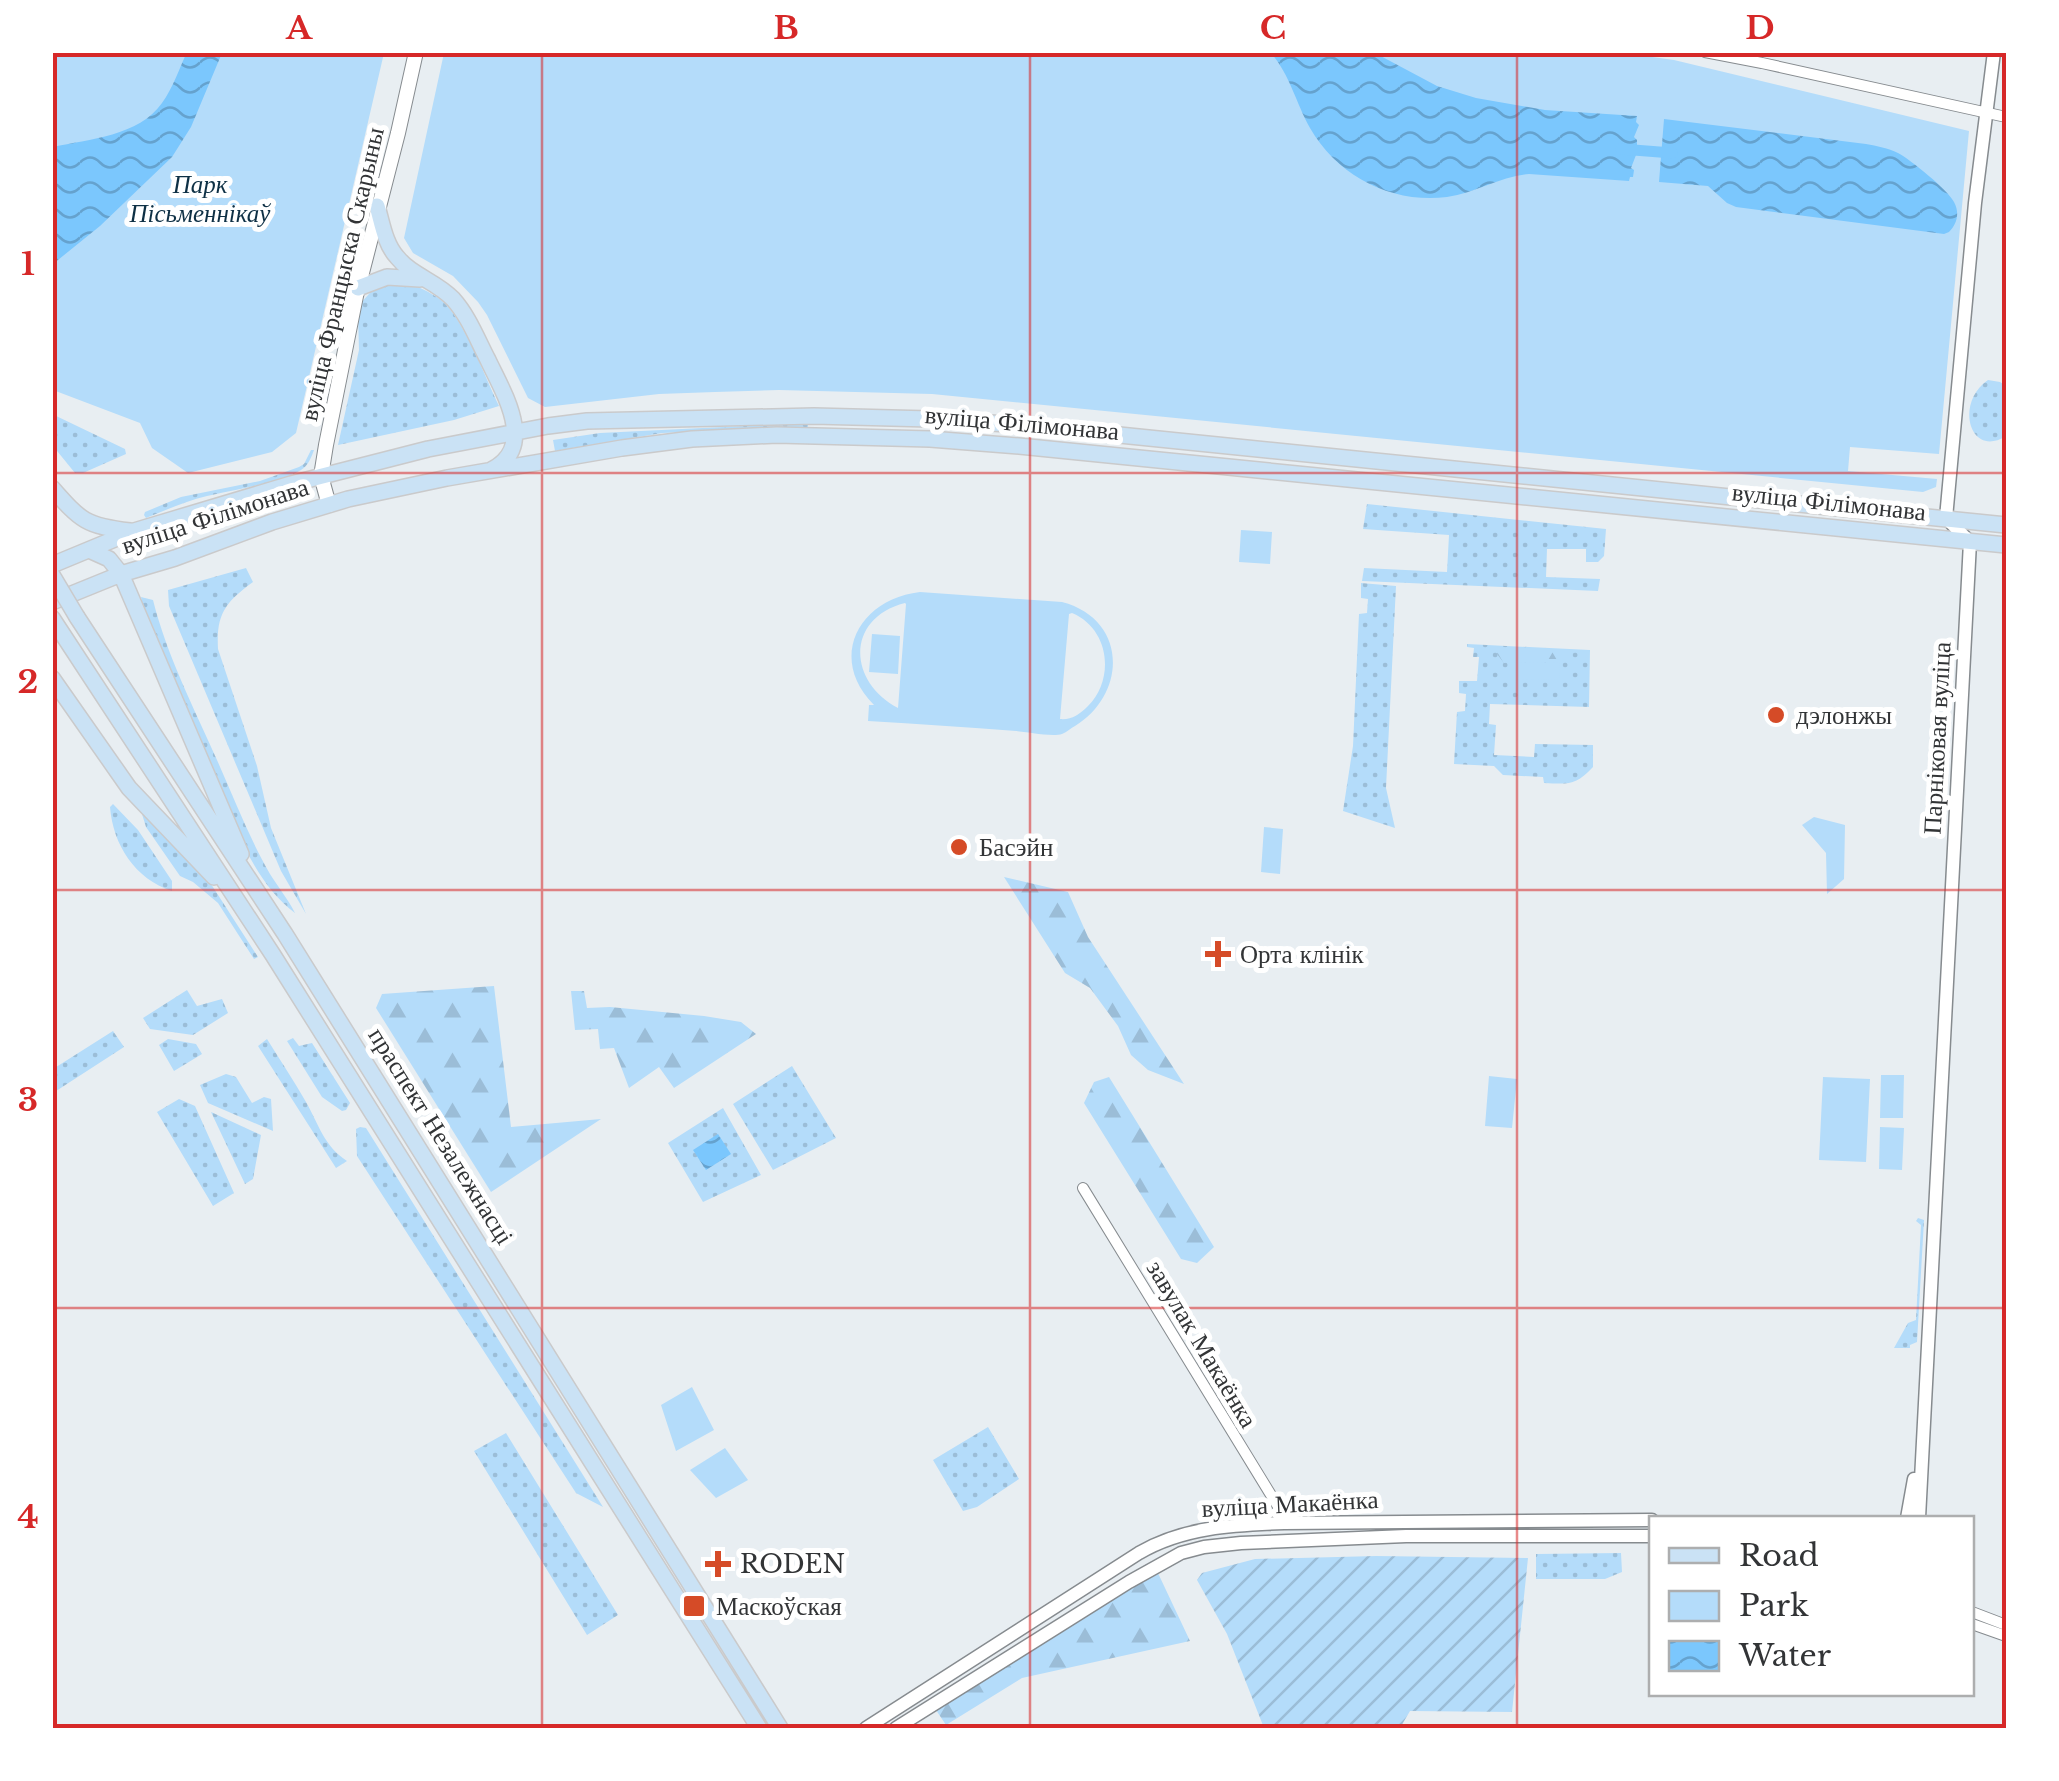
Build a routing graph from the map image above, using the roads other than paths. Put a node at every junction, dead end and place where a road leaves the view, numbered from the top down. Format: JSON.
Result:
{"nodes":[{"id":1,"x":416,"y":52,"type":"edge"},
{"id":2,"x":1705,"y":52,"type":"edge"},
{"id":3,"x":1994,"y":52,"type":"edge"},
{"id":4,"x":1987,"y":113,"type":"junction"},
{"id":5,"x":2006,"y":116,"type":"edge"},
{"id":6,"x":377,"y":206,"type":"junction"},
{"id":7,"x":429,"y":280,"type":"junction"},
{"id":8,"x":358,"y":288,"type":"junction"},
{"id":9,"x":848,"y":416,"type":"junction"},
{"id":10,"x":515,"y":432,"type":"junction"},
{"id":11,"x":848,"y":436,"type":"junction"},
{"id":12,"x":1334,"y":457,"type":"junction"},
{"id":13,"x":1464,"y":470,"type":"junction"},
{"id":14,"x":488,"y":471,"type":"junction"},
{"id":15,"x":320,"y":476,"type":"junction"},
{"id":16,"x":1333,"y":478,"type":"junction"},
{"id":17,"x":52,"y":488,"type":"edge"},
{"id":18,"x":1462,"y":490,"type":"junction"},
{"id":19,"x":1704,"y":494,"type":"junction"},
{"id":20,"x":328,"y":505,"type":"junction"},
{"id":21,"x":1701,"y":515,"type":"junction"},
{"id":22,"x":1946,"y":518,"type":"junction"},
{"id":23,"x":2006,"y":525,"type":"edge"},
{"id":24,"x":134,"y":531,"type":"junction"},
{"id":25,"x":1970,"y":542,"type":"junction"},
{"id":26,"x":2006,"y":546,"type":"edge"},
{"id":27,"x":89,"y":550,"type":"junction"},
{"id":28,"x":52,"y":565,"type":"edge"},
{"id":29,"x":121,"y":574,"type":"junction"},
{"id":30,"x":52,"y":575,"type":"edge"},
{"id":31,"x":52,"y":602,"type":"edge"},
{"id":32,"x":54,"y":621,"type":"edge"},
{"id":33,"x":52,"y":678,"type":"edge"},
{"id":34,"x":234,"y":898,"type":"junction"},
{"id":35,"x":264,"y":902,"type":"junction"},
{"id":36,"x":1082,"y":1188,"type":"dead end"},
{"id":37,"x":1923,"y":1437,"type":"junction"},
{"id":38,"x":1907,"y":1516,"type":"edge"},
{"id":39,"x":1919,"y":1516,"type":"edge"},
{"id":40,"x":1629,"y":1520,"type":"junction"},
{"id":41,"x":1649,"y":1520,"type":"edge"},
{"id":42,"x":1284,"y":1523,"type":"junction"},
{"id":43,"x":1649,"y":1536,"type":"edge"},
{"id":44,"x":1630,"y":1537,"type":"junction"},
{"id":45,"x":1163,"y":1540,"type":"junction"},
{"id":46,"x":1171,"y":1558,"type":"junction"},
{"id":47,"x":1974,"y":1613,"type":"edge"},
{"id":48,"x":2006,"y":1624,"type":"edge"},
{"id":49,"x":1974,"y":1625,"type":"edge"},
{"id":50,"x":2006,"y":1636,"type":"edge"},
{"id":51,"x":759,"y":1728,"type":"edge"},
{"id":52,"x":780,"y":1728,"type":"edge"},
{"id":53,"x":866,"y":1728,"type":"edge"},
{"id":54,"x":896,"y":1728,"type":"edge"}],
"edges":[{"from":1,"to":6,"type":"main road","name":"вуліца Францыска Скарыны"},
{"from":2,"to":4,"type":"street"},
{"from":3,"to":4,"type":"street"},
{"from":4,"to":5,"type":"street"},
{"from":4,"to":22,"type":"street"},
{"from":6,"to":7,"type":"main road"},
{"from":6,"to":8,"type":"main road","name":"вуліца Францыска Скарыны"},
{"from":7,"to":8,"type":"main road"},
{"from":7,"to":10,"type":"main road"},
{"from":8,"to":15,"type":"main road","name":"вуліца Францыска Скарыны"},
{"from":9,"to":10,"type":"main road","name":"вуліца Філімонава"},
{"from":9,"to":11,"type":"main road"},
{"from":9,"to":12,"type":"main road","name":"вуліца Філімонава"},
{"from":10,"to":14,"type":"main road"},
{"from":10,"to":15,"type":"main road","name":"вуліца Філімонава"},
{"from":11,"to":14,"type":"main road","name":"вуліца Філімонава"},
{"from":11,"to":16,"type":"main road","name":"вуліца Філімонава"},
{"from":12,"to":13,"type":"main road","name":"вуліца Філімонава"},
{"from":12,"to":16,"type":"main road"},
{"from":13,"to":18,"type":"main road"},
{"from":13,"to":19,"type":"main road","name":"вуліца Філімонава"},
{"from":14,"to":20,"type":"main road","name":"вуліца Філімонава"},
{"from":15,"to":20,"type":"main road","name":"вуліца Францыска Скарыны"},
{"from":15,"to":24,"type":"main road","name":"вуліца Філімонава"},
{"from":16,"to":18,"type":"main road","name":"вуліца Філімонава"},
{"from":17,"to":24,"type":"main road"},
{"from":18,"to":21,"type":"main road","name":"вуліца Філімонава"},
{"from":19,"to":21,"type":"main road"},
{"from":19,"to":22,"type":"main road","name":"вуліца Філімонава"},
{"from":20,"to":29,"type":"main road","name":"вуліца Філімонава"},
{"from":21,"to":25,"type":"main road","name":"вуліца Філімонава"},
{"from":22,"to":23,"type":"main road","name":"вуліца Філімонава"},
{"from":22,"to":25,"type":"street"},
{"from":24,"to":27,"type":"main road","name":"вуліца Філімонава"},
{"from":25,"to":26,"type":"main road","name":"вуліца Філімонава"},
{"from":25,"to":37,"type":"street","name":"Парніковая вуліца"},
{"from":27,"to":28,"type":"main road","name":"вуліца Філімонава"},
{"from":27,"to":29,"type":"main road"},
{"from":29,"to":31,"type":"main road","name":"вуліца Філімонава"},
{"from":29,"to":35,"type":"main road"},
{"from":30,"to":35,"type":"main road","name":"праспект Незалежнасці","bridge":true},
{"from":32,"to":34,"type":"main road","name":"праспект Незалежнасці"},
{"from":33,"to":34,"type":"main road"},
{"from":34,"to":51,"type":"main road","name":"праспект Незалежнасці"},
{"from":35,"to":52,"type":"main road","name":"праспект Незалежнасці"},
{"from":36,"to":42,"type":"street","name":"завулак Макаёнка"},
{"from":37,"to":38,"type":"street","name":"Парніковая вуліца"},
{"from":37,"to":39,"type":"street","name":"Парніковая вуліца"},
{"from":40,"to":41,"type":"street","name":"вуліца Макаёнка"},
{"from":40,"to":42,"type":"street","name":"вуліца Макаёнка"},
{"from":40,"to":44,"type":"street"},
{"from":42,"to":45,"type":"street","name":"вуліца Макаёнка"},
{"from":43,"to":44,"type":"street","name":"вуліца Макаёнка"},
{"from":44,"to":46,"type":"street","name":"вуліца Макаёнка"},
{"from":45,"to":46,"type":"street"},
{"from":45,"to":53,"type":"street","name":"вуліца Макаёнка"},
{"from":46,"to":54,"type":"street","name":"вуліца Макаёнка"},
{"from":47,"to":48,"type":"street"},
{"from":49,"to":50,"type":"street"}]}
